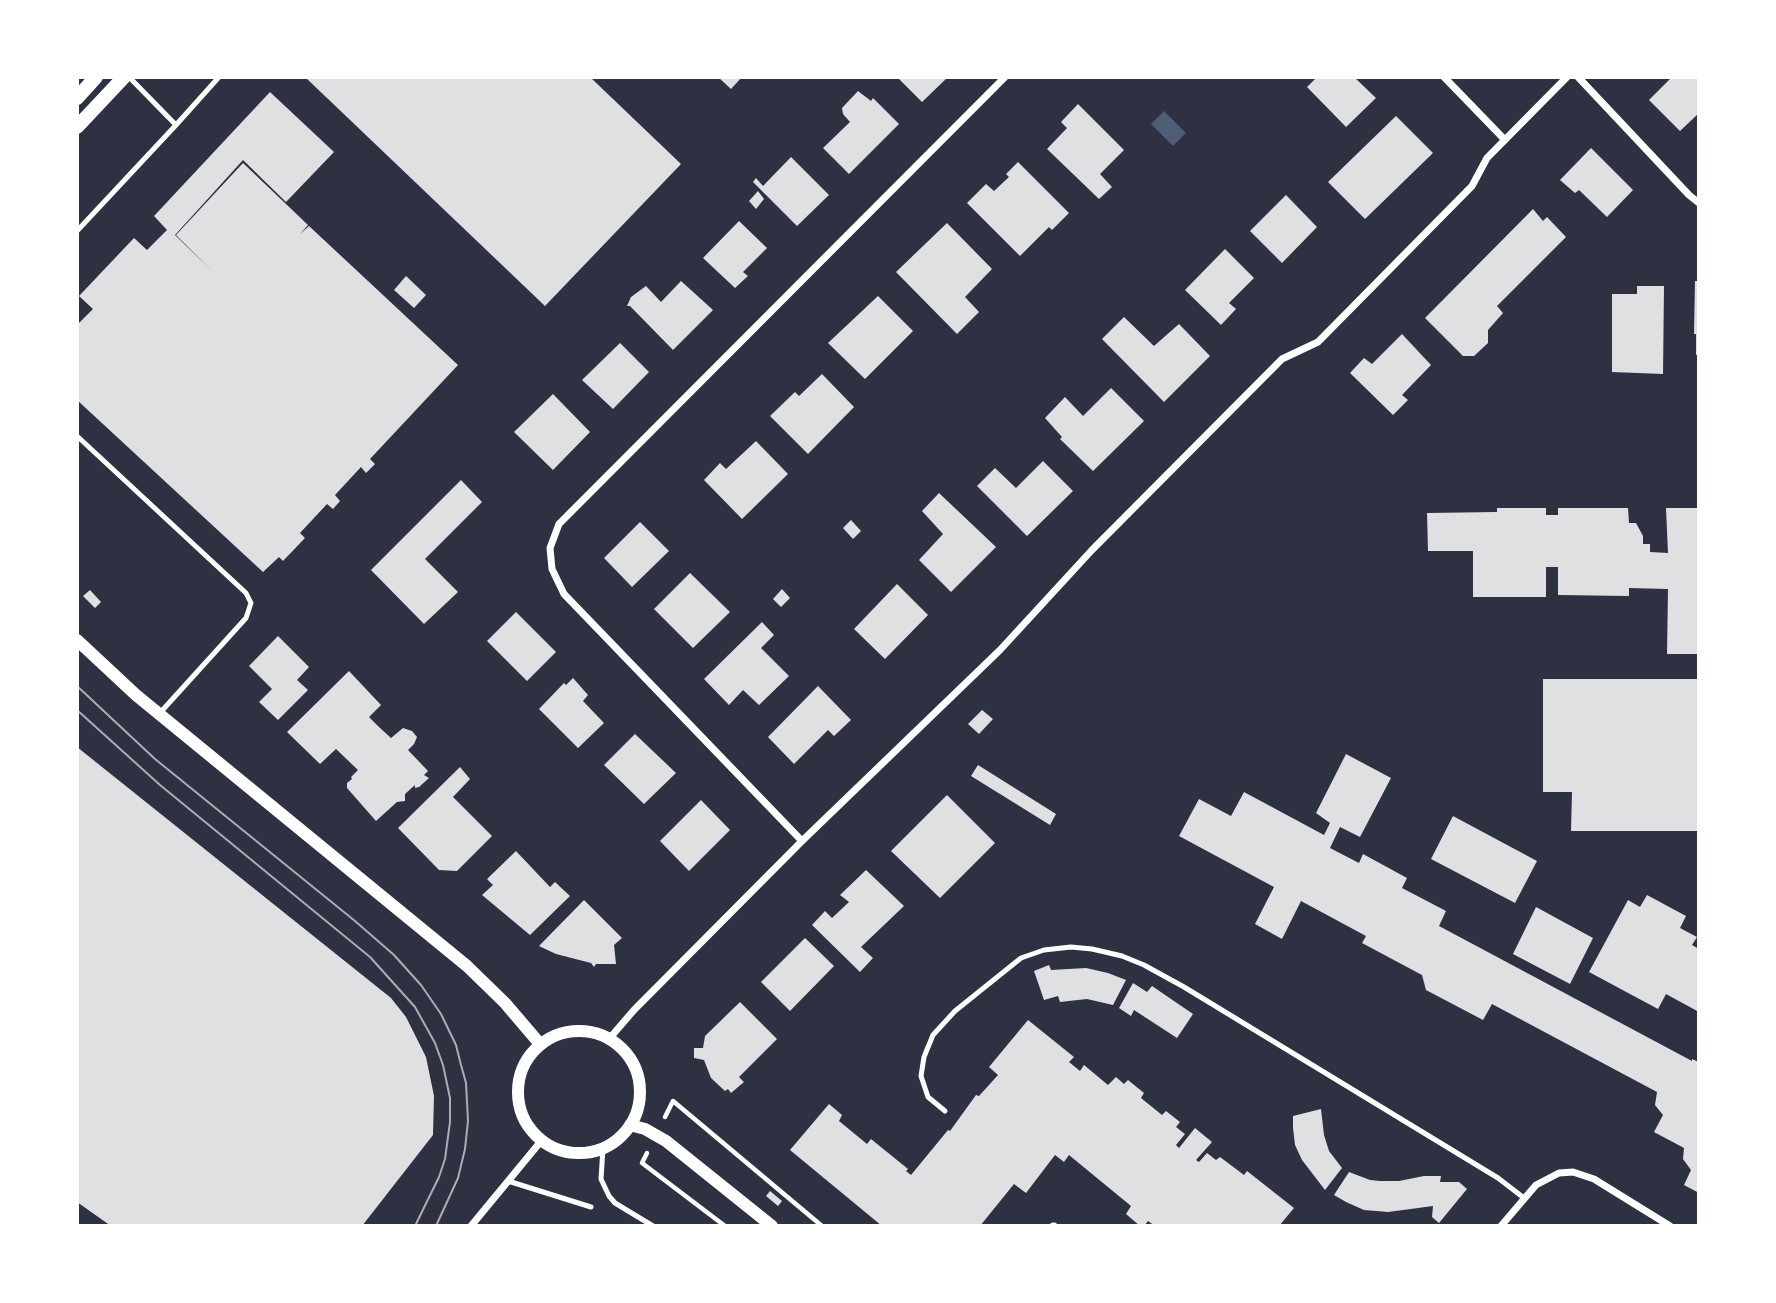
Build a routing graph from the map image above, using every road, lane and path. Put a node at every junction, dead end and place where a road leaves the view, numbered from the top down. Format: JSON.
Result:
{"nodes":[{"id":1,"x":96,"y":77,"type":"edge"},
{"id":2,"x":126,"y":77,"type":"edge"},
{"id":3,"x":219,"y":77,"type":"edge"},
{"id":4,"x":1005,"y":77,"type":"edge"},
{"id":5,"x":1444,"y":77,"type":"edge"},
{"id":6,"x":1567,"y":77,"type":"edge"},
{"id":7,"x":1578,"y":77,"type":"edge"},
{"id":8,"x":77,"y":98,"type":"edge"},
{"id":9,"x":176,"y":125,"type":"junction"},
{"id":10,"x":77,"y":127,"type":"edge"},
{"id":11,"x":1504,"y":140,"type":"junction"},
{"id":12,"x":1699,"y":203,"type":"edge"},
{"id":13,"x":77,"y":231,"type":"edge"},
{"id":14,"x":77,"y":436,"type":"edge"},
{"id":15,"x":77,"y":640,"type":"edge"},
{"id":16,"x":159,"y":714,"type":"junction"},
{"id":17,"x":802,"y":841,"type":"junction"},
{"id":18,"x":610,"y":1039,"type":"junction"},
{"id":19,"x":540,"y":1044,"type":"junction"},
{"id":20,"x":668,"y":1111,"type":"dead end"},
{"id":21,"x":945,"y":1111,"type":"dead end"},
{"id":22,"x":631,"y":1125,"type":"junction"},
{"id":23,"x":542,"y":1140,"type":"junction"},
{"id":24,"x":603,"y":1148,"type":"junction"},
{"id":25,"x":643,"y":1161,"type":"dead end"},
{"id":26,"x":508,"y":1181,"type":"junction"},
{"id":27,"x":1524,"y":1198,"type":"junction"},
{"id":28,"x":591,"y":1207,"type":"dead end"},
{"id":29,"x":471,"y":1226,"type":"edge"},
{"id":30,"x":653,"y":1226,"type":"edge"},
{"id":31,"x":725,"y":1226,"type":"edge"},
{"id":32,"x":772,"y":1226,"type":"edge"},
{"id":33,"x":822,"y":1226,"type":"edge"},
{"id":34,"x":1501,"y":1226,"type":"edge"},
{"id":35,"x":1670,"y":1226,"type":"edge"}],
"edges":[{"from":1,"to":8,"type":"main road"},
{"from":2,"to":9,"type":"lane"},
{"from":2,"to":10,"type":"main road"},
{"from":3,"to":9,"type":"lane"},
{"from":4,"to":17,"type":"street"},
{"from":5,"to":11,"type":"street"},
{"from":6,"to":11,"type":"street"},
{"from":7,"to":12,"type":"street"},
{"from":9,"to":13,"type":"lane"},
{"from":11,"to":17,"type":"street"},
{"from":14,"to":16,"type":"lane"},
{"from":15,"to":16,"type":"street"},
{"from":16,"to":19,"type":"street"},
{"from":17,"to":18,"type":"street"},
{"from":18,"to":19,"type":"street"},
{"from":18,"to":22,"type":"street"},
{"from":19,"to":23,"type":"street"},
{"from":20,"to":33,"type":"path"},
{"from":21,"to":27,"type":"lane"},
{"from":22,"to":24,"type":"street"},
{"from":22,"to":32,"type":"street"},
{"from":23,"to":24,"type":"street"},
{"from":23,"to":26,"type":"street"},
{"from":24,"to":30,"type":"lane"},
{"from":25,"to":31,"type":"path"},
{"from":26,"to":28,"type":"lane"},
{"from":26,"to":29,"type":"street"},
{"from":27,"to":34,"type":"street"},
{"from":27,"to":35,"type":"street"}]}
